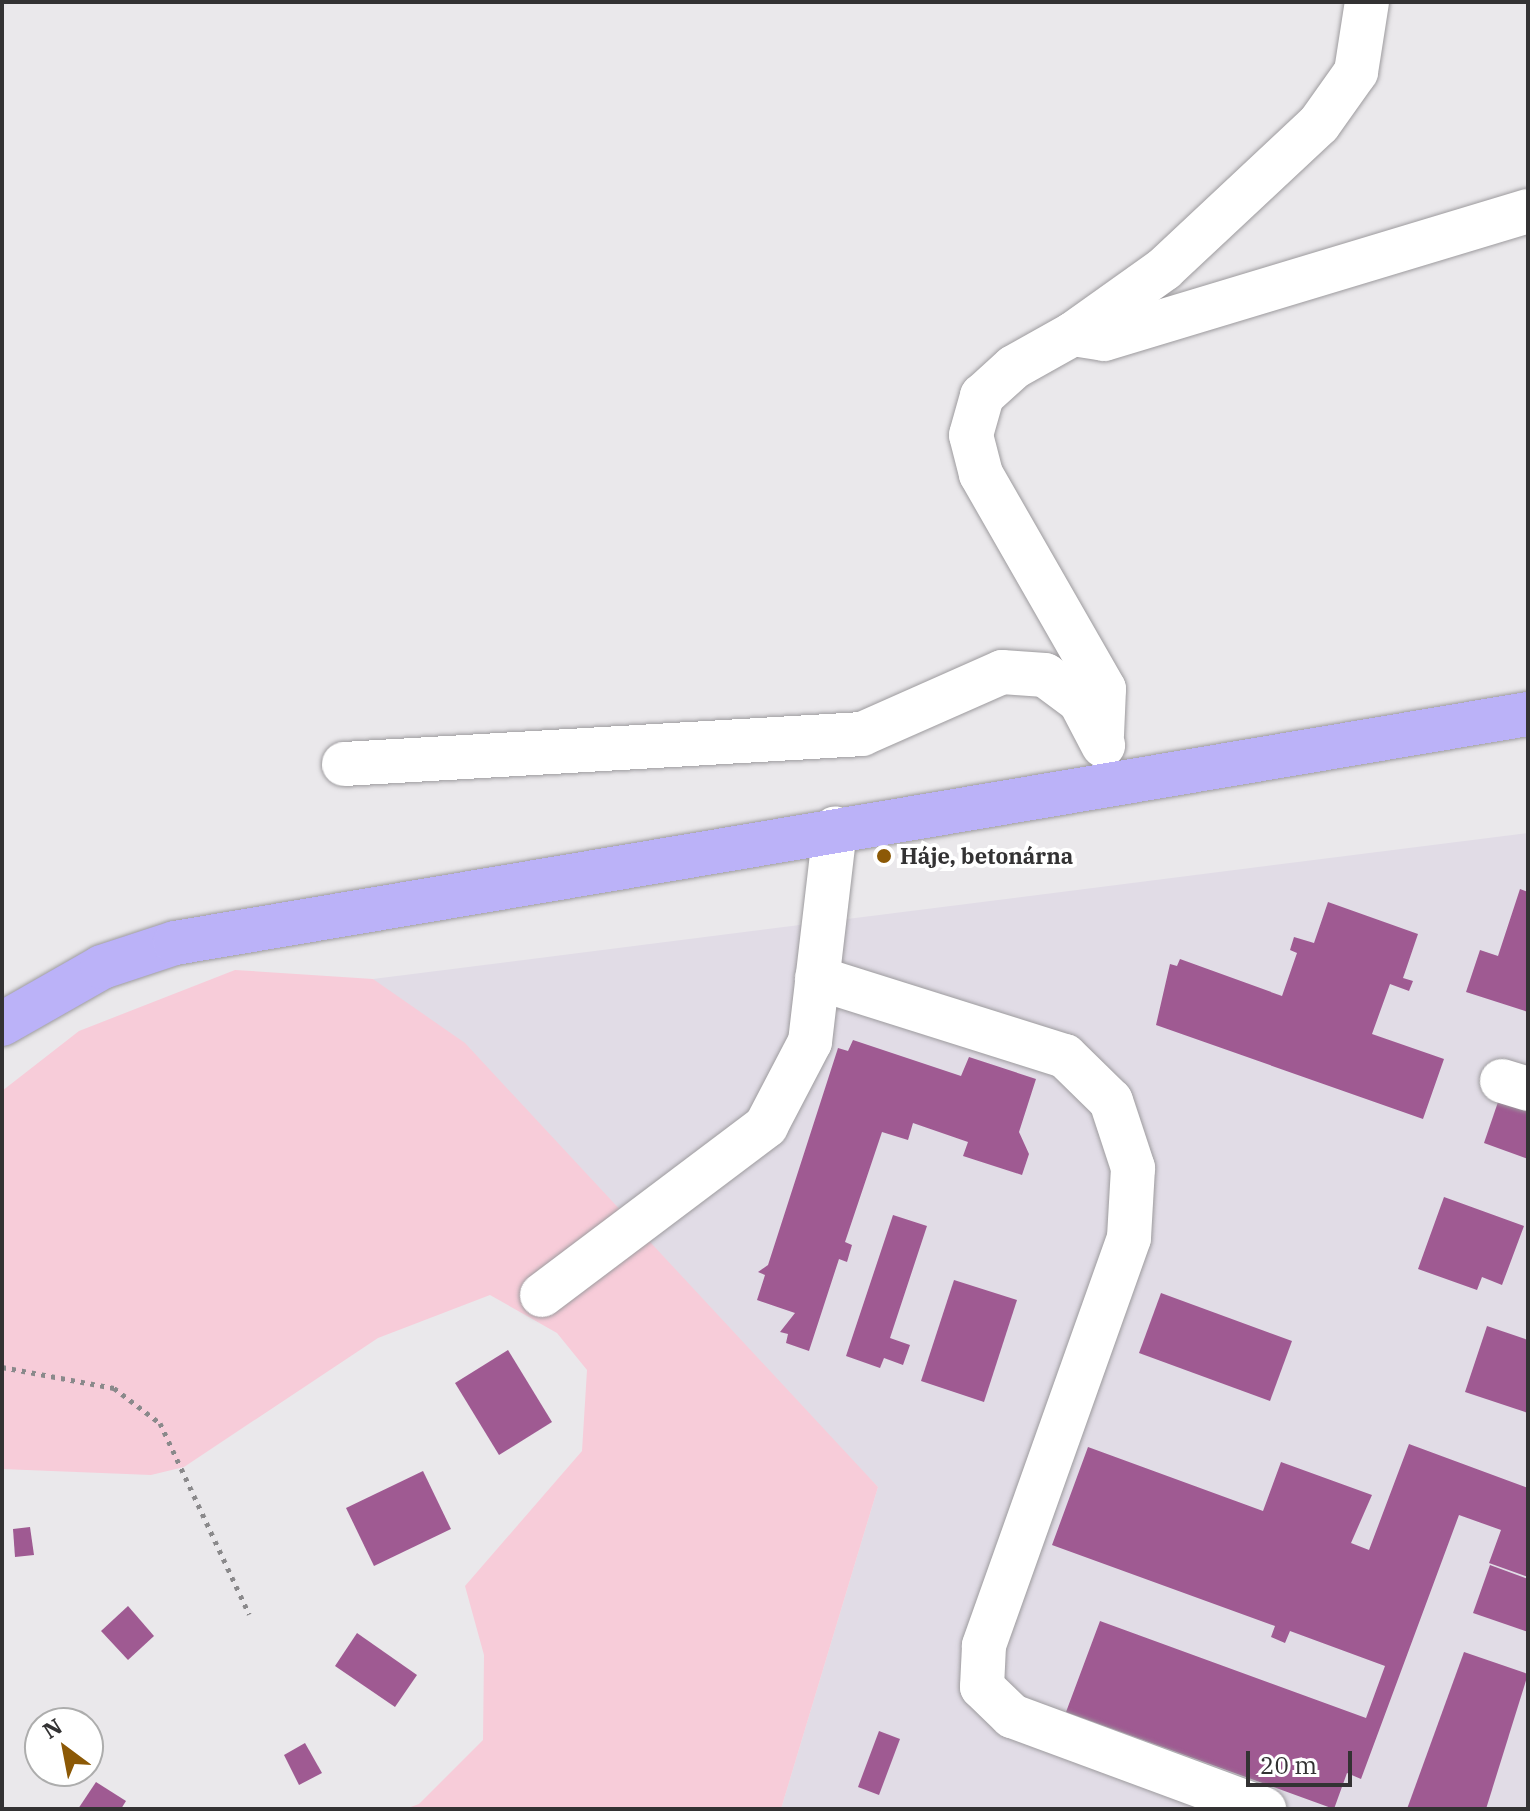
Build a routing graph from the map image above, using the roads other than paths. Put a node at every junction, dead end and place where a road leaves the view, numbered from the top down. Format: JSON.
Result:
{"nodes":[{"id":1,"x":1367,"y":2,"type":"edge"},
{"id":2,"x":1528,"y":211,"type":"edge"},
{"id":3,"x":1073,"y":334,"type":"junction"},
{"id":4,"x":1528,"y":714,"type":"edge"},
{"id":5,"x":1102,"y":735,"type":"junction"},
{"id":6,"x":344,"y":764,"type":"dead end"},
{"id":7,"x":1110,"y":782,"type":"junction"},
{"id":8,"x":835,"y":828,"type":"junction"},
{"id":9,"x":817,"y":978,"type":"junction"},
{"id":10,"x":2,"y":1024,"type":"edge"},
{"id":11,"x":542,"y":1295,"type":"dead end"},
{"id":12,"x":1264,"y":1809,"type":"edge"}],
"edges":[{"from":1,"to":3,"type":"lane"},
{"from":2,"to":3,"type":"lane"},
{"from":3,"to":5,"type":"lane"},
{"from":4,"to":7,"type":"main road"},
{"from":5,"to":6,"type":"lane"},
{"from":5,"to":7,"type":"lane"},
{"from":7,"to":8,"type":"main road"},
{"from":8,"to":9,"type":"lane"},
{"from":8,"to":10,"type":"main road"},
{"from":9,"to":11,"type":"lane"},
{"from":9,"to":12,"type":"lane"}]}
